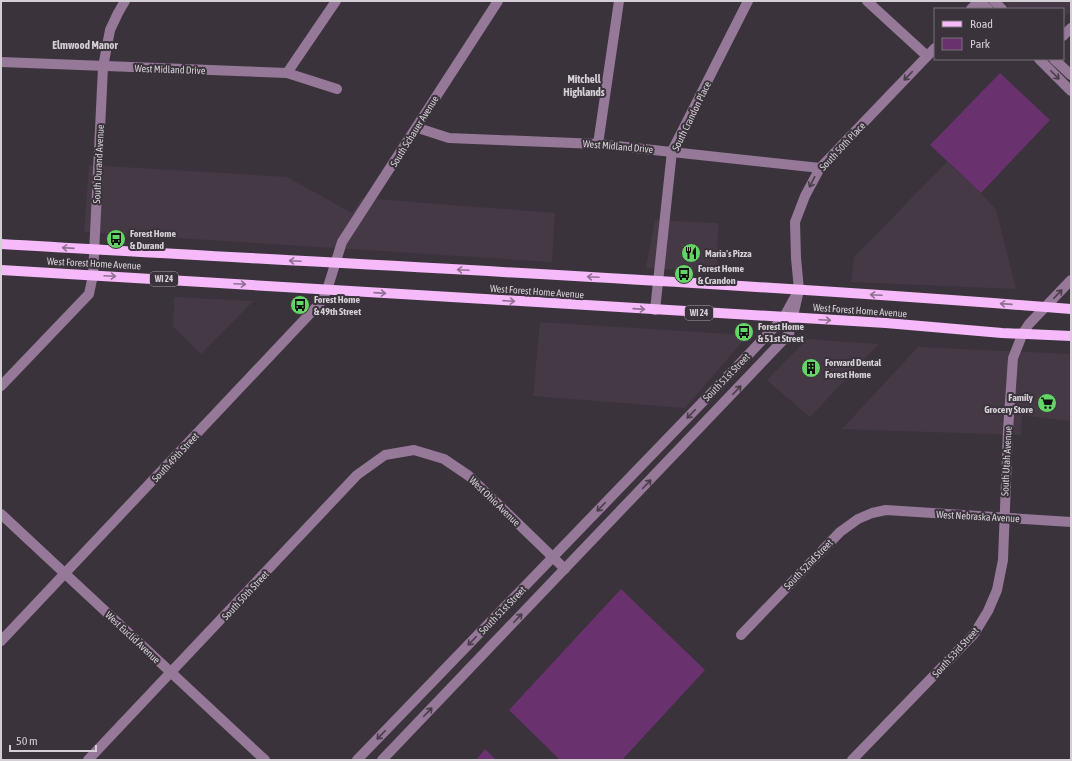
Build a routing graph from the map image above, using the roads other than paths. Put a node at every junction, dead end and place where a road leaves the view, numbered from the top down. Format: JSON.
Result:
{"nodes":[{"id":1,"x":126,"y":1,"type":"edge"},
{"id":2,"x":336,"y":1,"type":"edge"},
{"id":3,"x":498,"y":1,"type":"edge"},
{"id":4,"x":619,"y":1,"type":"edge"},
{"id":5,"x":748,"y":1,"type":"edge"},
{"id":6,"x":867,"y":1,"type":"edge"},
{"id":7,"x":979,"y":1,"type":"edge"},
{"id":8,"x":987,"y":8,"type":"edge"},
{"id":9,"x":934,"y":49,"type":"edge"},
{"id":10,"x":927,"y":56,"type":"junction"},
{"id":11,"x":1041,"y":60,"type":"edge"},
{"id":12,"x":1055,"y":60,"type":"edge"},
{"id":13,"x":1,"y":62,"type":"edge"},
{"id":14,"x":103,"y":67,"type":"junction"},
{"id":15,"x":287,"y":73,"type":"junction"},
{"id":16,"x":1071,"y":75,"type":"edge"},
{"id":17,"x":337,"y":89,"type":"dead end"},
{"id":18,"x":1071,"y":91,"type":"edge"},
{"id":19,"x":418,"y":128,"type":"junction"},
{"id":20,"x":598,"y":144,"type":"junction"},
{"id":21,"x":672,"y":151,"type":"junction"},
{"id":22,"x":820,"y":168,"type":"junction"},
{"id":23,"x":1,"y":244,"type":"edge"},
{"id":24,"x":94,"y":249,"type":"junction"},
{"id":25,"x":334,"y":263,"type":"junction"},
{"id":26,"x":1,"y":270,"type":"edge"},
{"id":27,"x":93,"y":275,"type":"junction"},
{"id":28,"x":1071,"y":280,"type":"edge"},
{"id":29,"x":658,"y":281,"type":"junction"},
{"id":30,"x":327,"y":290,"type":"junction"},
{"id":31,"x":799,"y":290,"type":"junction"},
{"id":32,"x":1044,"y":307,"type":"junction"},
{"id":33,"x":1071,"y":309,"type":"edge"},
{"id":34,"x":655,"y":310,"type":"junction"},
{"id":35,"x":789,"y":317,"type":"junction"},
{"id":36,"x":1022,"y":333,"type":"junction"},
{"id":37,"x":1071,"y":336,"type":"edge"},
{"id":38,"x":1,"y":386,"type":"edge"},
{"id":39,"x":414,"y":450,"type":"joint"},
{"id":40,"x":886,"y":510,"type":"joint"},
{"id":41,"x":1,"y":514,"type":"edge"},
{"id":42,"x":1004,"y":518,"type":"junction"},
{"id":43,"x":1071,"y":522,"type":"edge"},
{"id":44,"x":553,"y":557,"type":"junction"},
{"id":45,"x":565,"y":569,"type":"junction"},
{"id":46,"x":65,"y":574,"type":"junction"},
{"id":47,"x":741,"y":635,"type":"dead end"},
{"id":48,"x":1,"y":641,"type":"edge"},
{"id":49,"x":172,"y":672,"type":"junction"},
{"id":50,"x":88,"y":760,"type":"edge"},
{"id":51,"x":265,"y":760,"type":"edge"},
{"id":52,"x":356,"y":760,"type":"edge"},
{"id":53,"x":382,"y":760,"type":"edge"},
{"id":54,"x":852,"y":760,"type":"edge"}],
"edges":[{"from":1,"to":14,"type":"street","name":"South Durand Avenue"},
{"from":2,"to":15,"type":"street"},
{"from":3,"to":19,"type":"street","name":"South Schauer Avenue"},
{"from":4,"to":20,"type":"street"},
{"from":5,"to":21,"type":"street","name":"South Crandon Place"},
{"from":6,"to":10,"type":"street"},
{"from":7,"to":8,"type":"street"},
{"from":9,"to":10,"type":"street","name":"South 50th Place"},
{"from":10,"to":22,"type":"street","name":"South 50th Place","one_way":true},
{"from":11,"to":18,"type":"street","one_way":true},
{"from":12,"to":16,"type":"street"},
{"from":13,"to":14,"type":"street","name":"West Midland Drive"},
{"from":14,"to":15,"type":"street","name":"West Midland Drive"},
{"from":14,"to":24,"type":"street","name":"South Durand Avenue"},
{"from":15,"to":17,"type":"street","name":"West Midland Drive"},
{"from":19,"to":20,"type":"street","name":"West Midland Drive"},
{"from":19,"to":25,"type":"street","name":"South Schauer Avenue"},
{"from":20,"to":21,"type":"street","name":"West Midland Drive"},
{"from":21,"to":22,"type":"street","name":"West Midland Drive"},
{"from":21,"to":29,"type":"street","name":"South Crandon Place"},
{"from":22,"to":31,"type":"street","name":"South 50th Place","one_way":true},
{"from":24,"to":23,"type":"main road","name":"West Forest Home Avenue","one_way":true},
{"from":25,"to":24,"type":"main road","name":"West Forest Home Avenue","one_way":true},
{"from":24,"to":27,"type":"street","name":"South Durand Avenue"},
{"from":29,"to":25,"type":"main road","name":"West Forest Home Avenue","one_way":true},
{"from":25,"to":30,"type":"street","name":"South 49th Street"},
{"from":26,"to":27,"type":"main road","name":"West Forest Home Avenue","number":"WI 24"},
{"from":27,"to":30,"type":"main road","name":"West Forest Home Avenue","number":"WI 24","one_way":true},
{"from":27,"to":38,"type":"street","name":"South Durand Avenue"},
{"from":32,"to":28,"type":"street","one_way":true},
{"from":29,"to":31,"type":"main road","name":"West Forest Home Avenue"},
{"from":29,"to":34,"type":"street","name":"South Crandon Place"},
{"from":30,"to":34,"type":"main road","name":"West Forest Home Avenue","number":"WI 24","one_way":true},
{"from":30,"to":46,"type":"street","name":"South 49th Street"},
{"from":32,"to":31,"type":"main road","name":"West Forest Home Avenue","one_way":true},
{"from":31,"to":35,"type":"street","name":"South 51st Street"},
{"from":32,"to":33,"type":"main road","name":"West Forest Home Avenue"},
{"from":32,"to":36,"type":"street"},
{"from":34,"to":35,"type":"main road","name":"West Forest Home Avenue","number":"WI 24"},
{"from":35,"to":36,"type":"main road","name":"West Forest Home Avenue","number":"WI 24","one_way":true},
{"from":35,"to":44,"type":"street","name":"South 51st Street","one_way":true},
{"from":45,"to":35,"type":"street","name":"South 51st Street","one_way":true},
{"from":36,"to":37,"type":"main road","name":"West Forest Home Avenue","number":"WI 24"},
{"from":36,"to":42,"type":"street","name":"South Utah Avenue"},
{"from":39,"to":44,"type":"street","name":"West Ohio Avenue"},
{"from":39,"to":49,"type":"street","name":"South 50th Street"},
{"from":40,"to":42,"type":"street","name":"West Nebraska Avenue"},
{"from":40,"to":47,"type":"street","name":"South 52nd Street"},
{"from":41,"to":46,"type":"street","name":"West Euclid Avenue"},
{"from":42,"to":43,"type":"street","name":"West Nebraska Avenue"},
{"from":42,"to":54,"type":"street","name":"South 53rd Street"},
{"from":44,"to":45,"type":"street","name":"West Ohio Avenue"},
{"from":44,"to":52,"type":"street","name":"South 51st Street","one_way":true},
{"from":53,"to":45,"type":"street","name":"South 51st Street","one_way":true},
{"from":46,"to":48,"type":"street","name":"South 49th Street"},
{"from":46,"to":49,"type":"street","name":"West Euclid Avenue"},
{"from":49,"to":50,"type":"street","name":"South 50th Street"},
{"from":49,"to":51,"type":"street","name":"West Euclid Avenue"}]}
